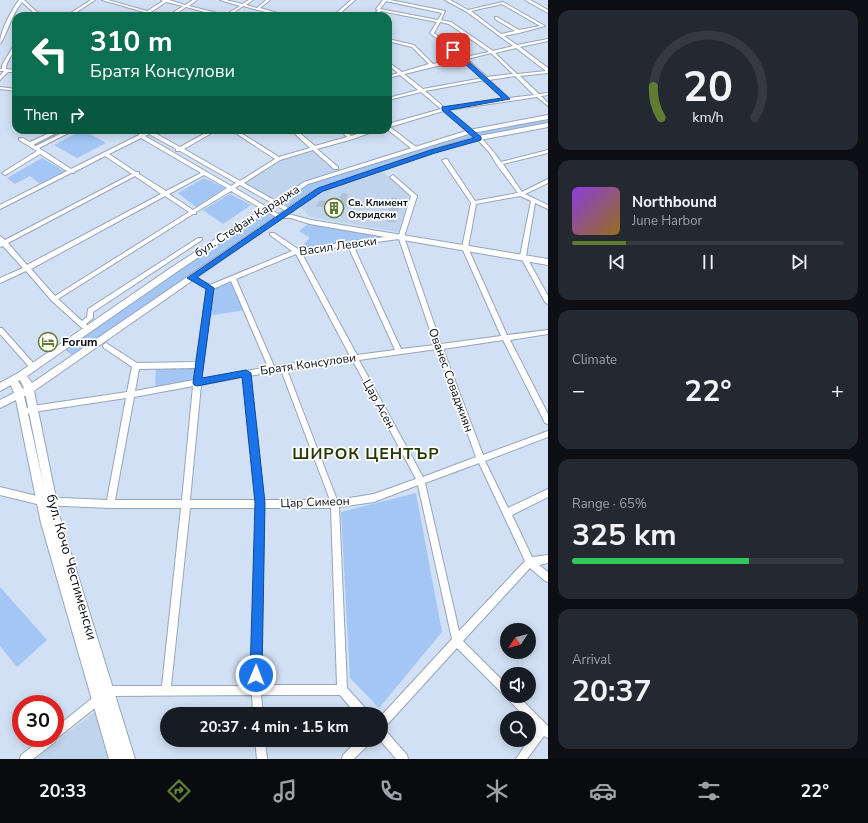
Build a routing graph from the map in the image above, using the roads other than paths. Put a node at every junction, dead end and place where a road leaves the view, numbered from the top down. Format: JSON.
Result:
{"nodes":[{"id":1,"x":22,"y":0,"type":"edge"},
{"id":2,"x":93,"y":0,"type":"edge"},
{"id":3,"x":104,"y":0,"type":"edge"},
{"id":4,"x":165,"y":0,"type":"edge"},
{"id":5,"x":194,"y":0,"type":"edge"},
{"id":6,"x":222,"y":0,"type":"edge"},
{"id":7,"x":251,"y":0,"type":"edge"},
{"id":8,"x":268,"y":0,"type":"edge"},
{"id":9,"x":352,"y":0,"type":"edge"},
{"id":10,"x":385,"y":0,"type":"edge"},
{"id":11,"x":447,"y":0,"type":"edge"},
{"id":12,"x":489,"y":0,"type":"edge"},
{"id":13,"x":527,"y":0,"type":"edge"},
{"id":14,"x":533,"y":0,"type":"edge"},
{"id":15,"x":114,"y":1,"type":"edge"},
{"id":16,"x":502,"y":3,"type":"junction"},
{"id":17,"x":242,"y":5,"type":"junction"},
{"id":18,"x":185,"y":6,"type":"junction"},
{"id":19,"x":548,"y":8,"type":"edge"},
{"id":20,"x":257,"y":9,"type":"junction"},
{"id":21,"x":380,"y":10,"type":"joint"},
{"id":22,"x":468,"y":11,"type":"junction"},
{"id":23,"x":12,"y":12,"type":"edge"},
{"id":24,"x":35,"y":12,"type":"edge"},
{"id":25,"x":74,"y":12,"type":"edge"},
{"id":26,"x":148,"y":12,"type":"joint"},
{"id":27,"x":176,"y":12,"type":"edge"},
{"id":28,"x":209,"y":12,"type":"edge"},
{"id":29,"x":231,"y":12,"type":"edge"},
{"id":30,"x":269,"y":12,"type":"edge"},
{"id":31,"x":339,"y":12,"type":"edge"},
{"id":32,"x":391,"y":12,"type":"edge"},
{"id":33,"x":392,"y":12,"type":"edge"},
{"id":34,"x":548,"y":12,"type":"edge"},
{"id":35,"x":12,"y":15,"type":"edge"},
{"id":36,"x":496,"y":18,"type":"dead end"},
{"id":37,"x":440,"y":21,"type":"junction"},
{"id":38,"x":519,"y":32,"type":"junction"},
{"id":39,"x":501,"y":35,"type":"junction"},
{"id":40,"x":392,"y":41,"type":"edge"},
{"id":41,"x":548,"y":41,"type":"edge"},
{"id":42,"x":0,"y":42,"type":"edge"},
{"id":43,"x":516,"y":47,"type":"junction"},
{"id":44,"x":12,"y":52,"type":"edge"},
{"id":45,"x":492,"y":52,"type":"junction"},
{"id":46,"x":464,"y":58,"type":"junction"},
{"id":47,"x":432,"y":65,"type":"junction"},
{"id":48,"x":392,"y":66,"type":"edge"},
{"id":49,"x":4,"y":70,"type":"edge"},
{"id":50,"x":548,"y":71,"type":"edge"},
{"id":51,"x":401,"y":73,"type":"junction"},
{"id":52,"x":516,"y":74,"type":"junction"},
{"id":53,"x":392,"y":76,"type":"edge"},
{"id":54,"x":0,"y":79,"type":"edge"},
{"id":55,"x":487,"y":80,"type":"junction"},
{"id":56,"x":0,"y":88,"type":"edge"},
{"id":57,"x":12,"y":90,"type":"edge"},
{"id":58,"x":422,"y":90,"type":"junction"},
{"id":59,"x":548,"y":94,"type":"edge"},
{"id":60,"x":536,"y":95,"type":"junction"},
{"id":61,"x":392,"y":98,"type":"edge"},
{"id":62,"x":507,"y":99,"type":"junction"},
{"id":63,"x":548,"y":105,"type":"edge"},
{"id":64,"x":444,"y":109,"type":"junction"},
{"id":65,"x":548,"y":116,"type":"edge"},
{"id":66,"x":548,"y":125,"type":"edge"},
{"id":67,"x":392,"y":126,"type":"edge"},
{"id":68,"x":392,"y":130,"type":"edge"},
{"id":69,"x":471,"y":131,"type":"junction"},
{"id":70,"x":53,"y":134,"type":"edge"},
{"id":71,"x":62,"y":134,"type":"edge"},
{"id":72,"x":146,"y":134,"type":"edge"},
{"id":73,"x":157,"y":134,"type":"edge"},
{"id":74,"x":207,"y":134,"type":"edge"},
{"id":75,"x":239,"y":134,"type":"edge"},
{"id":76,"x":297,"y":134,"type":"edge"},
{"id":77,"x":346,"y":134,"type":"edge"},
{"id":78,"x":363,"y":134,"type":"edge"},
{"id":79,"x":142,"y":136,"type":"junction"},
{"id":80,"x":351,"y":138,"type":"junction"},
{"id":81,"x":479,"y":138,"type":"junction"},
{"id":82,"x":21,"y":139,"type":"dead end"},
{"id":83,"x":33,"y":146,"type":"junction"},
{"id":84,"x":411,"y":146,"type":"junction"},
{"id":85,"x":180,"y":149,"type":"junction"},
{"id":86,"x":314,"y":149,"type":"junction"},
{"id":87,"x":42,"y":151,"type":"junction"},
{"id":88,"x":548,"y":151,"type":"edge"},
{"id":89,"x":106,"y":154,"type":"junction"},
{"id":90,"x":171,"y":154,"type":"junction"},
{"id":91,"x":278,"y":159,"type":"junction"},
{"id":92,"x":445,"y":160,"type":"dead end"},
{"id":93,"x":499,"y":164,"type":"junction"},
{"id":94,"x":336,"y":168,"type":"dead end"},
{"id":95,"x":72,"y":172,"type":"junction"},
{"id":96,"x":5,"y":173,"type":"dead end"},
{"id":97,"x":137,"y":173,"type":"junction"},
{"id":98,"x":204,"y":173,"type":"junction"},
{"id":99,"x":393,"y":177,"type":"dead end"},
{"id":100,"x":548,"y":181,"type":"edge"},
{"id":101,"x":241,"y":183,"type":"junction"},
{"id":102,"x":232,"y":189,"type":"junction"},
{"id":103,"x":167,"y":194,"type":"junction"},
{"id":104,"x":521,"y":194,"type":"junction"},
{"id":105,"x":534,"y":200,"type":"junction"},
{"id":106,"x":276,"y":203,"type":"junction"},
{"id":107,"x":474,"y":203,"type":"junction"},
{"id":108,"x":0,"y":207,"type":"edge"},
{"id":109,"x":548,"y":207,"type":"edge"},
{"id":110,"x":266,"y":209,"type":"junction"},
{"id":111,"x":194,"y":213,"type":"junction"},
{"id":112,"x":290,"y":213,"type":"junction"},
{"id":113,"x":278,"y":216,"type":"junction"},
{"id":114,"x":272,"y":234,"type":"dead end"},
{"id":115,"x":401,"y":237,"type":"junction"},
{"id":116,"x":200,"y":239,"type":"dead end"},
{"id":117,"x":1,"y":242,"type":"edge"},
{"id":118,"x":350,"y":244,"type":"junction"},
{"id":119,"x":465,"y":248,"type":"junction"},
{"id":120,"x":297,"y":251,"type":"junction"},
{"id":121,"x":523,"y":256,"type":"junction"},
{"id":122,"x":548,"y":262,"type":"edge"},
{"id":123,"x":160,"y":266,"type":"junction"},
{"id":124,"x":27,"y":268,"type":"junction"},
{"id":125,"x":175,"y":269,"type":"junction"},
{"id":126,"x":190,"y":278,"type":"junction"},
{"id":127,"x":233,"y":280,"type":"junction"},
{"id":128,"x":0,"y":281,"type":"edge"},
{"id":129,"x":210,"y":288,"type":"junction"},
{"id":130,"x":54,"y":299,"type":"junction"},
{"id":131,"x":548,"y":302,"type":"edge"},
{"id":132,"x":0,"y":330,"type":"edge"},
{"id":133,"x":548,"y":332,"type":"edge"},
{"id":134,"x":506,"y":337,"type":"junction"},
{"id":135,"x":106,"y":346,"type":"dead end"},
{"id":136,"x":439,"y":347,"type":"junction"},
{"id":137,"x":399,"y":351,"type":"junction"},
{"id":138,"x":354,"y":358,"type":"junction"},
{"id":139,"x":198,"y":365,"type":"junction"},
{"id":140,"x":136,"y":366,"type":"junction"},
{"id":141,"x":32,"y":367,"type":"junction"},
{"id":142,"x":283,"y":368,"type":"junction"},
{"id":143,"x":272,"y":369,"type":"junction"},
{"id":144,"x":246,"y":373,"type":"junction"},
{"id":145,"x":21,"y":375,"type":"junction"},
{"id":146,"x":12,"y":380,"type":"junction"},
{"id":147,"x":197,"y":383,"type":"junction"},
{"id":148,"x":0,"y":387,"type":"edge"},
{"id":149,"x":24,"y":393,"type":"junction"},
{"id":150,"x":130,"y":395,"type":"junction"},
{"id":151,"x":0,"y":404,"type":"edge"},
{"id":152,"x":28,"y":410,"type":"junction"},
{"id":153,"x":548,"y":421,"type":"edge"},
{"id":154,"x":548,"y":434,"type":"edge"},
{"id":155,"x":480,"y":458,"type":"junction"},
{"id":156,"x":421,"y":481,"type":"junction"},
{"id":157,"x":0,"y":491,"type":"edge"},
{"id":158,"x":548,"y":494,"type":"edge"},
{"id":159,"x":46,"y":501,"type":"junction"},
{"id":160,"x":186,"y":503,"type":"junction"},
{"id":161,"x":260,"y":503,"type":"junction"},
{"id":162,"x":110,"y":504,"type":"junction"},
{"id":163,"x":335,"y":504,"type":"junction"},
{"id":164,"x":507,"y":513,"type":"junction"},
{"id":165,"x":548,"y":559,"type":"edge"},
{"id":166,"x":530,"y":562,"type":"junction"},
{"id":167,"x":548,"y":578,"type":"edge"},
{"id":168,"x":457,"y":642,"type":"junction"},
{"id":169,"x":500,"y":685,"type":"edge"},
{"id":170,"x":166,"y":690,"type":"junction"},
{"id":171,"x":256,"y":690,"type":"junction"},
{"id":172,"x":342,"y":690,"type":"junction"},
{"id":173,"x":104,"y":695,"type":"junction"},
{"id":174,"x":518,"y":703,"type":"edge"},
{"id":175,"x":257,"y":707,"type":"edge"},
{"id":176,"x":357,"y":707,"type":"edge"},
{"id":177,"x":388,"y":716,"type":"edge"},
{"id":178,"x":64,"y":727,"type":"edge"},
{"id":179,"x":545,"y":731,"type":"edge"},
{"id":180,"x":388,"y":742,"type":"edge"},
{"id":181,"x":40,"y":747,"type":"edge"},
{"id":182,"x":261,"y":747,"type":"edge"},
{"id":183,"x":358,"y":747,"type":"edge"},
{"id":184,"x":25,"y":759,"type":"edge"},
{"id":185,"x":116,"y":759,"type":"edge"},
{"id":186,"x":128,"y":759,"type":"edge"},
{"id":187,"x":262,"y":759,"type":"edge"},
{"id":188,"x":347,"y":759,"type":"edge"},
{"id":189,"x":402,"y":759,"type":"edge"},
{"id":190,"x":521,"y":759,"type":"edge"}],
"edges":[{"from":1,"to":23,"type":"street"},
{"from":1,"to":24,"type":"street"},
{"from":2,"to":25,"type":"street"},
{"from":3,"to":15,"type":"street"},
{"from":4,"to":18,"type":"street"},
{"from":4,"to":26,"type":"street"},
{"from":5,"to":18,"type":"street"},
{"from":6,"to":17,"type":"street"},
{"from":7,"to":17,"type":"street"},
{"from":8,"to":20,"type":"street"},
{"from":9,"to":31,"type":"street"},
{"from":10,"to":21,"type":"street"},
{"from":10,"to":37,"type":"street"},
{"from":11,"to":22,"type":"street"},
{"from":12,"to":16,"type":"street"},
{"from":13,"to":34,"type":"street"},
{"from":14,"to":19,"type":"street"},
{"from":15,"to":26,"type":"street"},
{"from":16,"to":22,"type":"street"},
{"from":16,"to":38,"type":"street"},
{"from":17,"to":20,"type":"street"},
{"from":17,"to":29,"type":"street"},
{"from":18,"to":27,"type":"street"},
{"from":18,"to":28,"type":"street"},
{"from":20,"to":30,"type":"street"},
{"from":21,"to":32,"type":"street"},
{"from":22,"to":39,"type":"street"},
{"from":33,"to":37,"type":"street"},
{"from":35,"to":42,"type":"street"},
{"from":36,"to":38,"type":"street"},
{"from":37,"to":45,"type":"street"},
{"from":37,"to":46,"type":"street"},
{"from":38,"to":39,"type":"street"},
{"from":39,"to":43,"type":"street"},
{"from":40,"to":47,"type":"street"},
{"from":41,"to":43,"type":"street"},
{"from":43,"to":45,"type":"street"},
{"from":43,"to":50,"type":"street"},
{"from":44,"to":49,"type":"street"},
{"from":45,"to":46,"type":"street"},
{"from":45,"to":52,"type":"street"},
{"from":46,"to":47,"type":"street"},
{"from":46,"to":55,"type":"street"},
{"from":47,"to":51,"type":"street"},
{"from":48,"to":51,"type":"street"},
{"from":49,"to":54,"type":"street"},
{"from":50,"to":52,"type":"street"},
{"from":51,"to":53,"type":"street"},
{"from":51,"to":58,"type":"street"},
{"from":52,"to":55,"type":"street"},
{"from":52,"to":60,"type":"street"},
{"from":55,"to":58,"type":"street"},
{"from":55,"to":62,"type":"street"},
{"from":56,"to":57,"type":"street"},
{"from":58,"to":61,"type":"street"},
{"from":58,"to":64,"type":"street"},
{"from":59,"to":60,"type":"street"},
{"from":60,"to":62,"type":"street"},
{"from":60,"to":63,"type":"street"},
{"from":62,"to":64,"type":"street"},
{"from":64,"to":67,"type":"street"},
{"from":64,"to":69,"type":"street"},
{"from":65,"to":69,"type":"street","name":"бул. Стефан Караджа"},
{"from":66,"to":81,"type":"street","name":"бул. Стефан Караджа"},
{"from":68,"to":84,"type":"street"},
{"from":69,"to":81,"type":"street"},
{"from":69,"to":84,"type":"street","name":"бул. Стефан Караджа"},
{"from":70,"to":83,"type":"street"},
{"from":71,"to":83,"type":"street"},
{"from":72,"to":79,"type":"street"},
{"from":73,"to":85,"type":"street"},
{"from":74,"to":85,"type":"street"},
{"from":75,"to":91,"type":"street"},
{"from":76,"to":86,"type":"street"},
{"from":77,"to":80,"type":"street"},
{"from":78,"to":80,"type":"street"},
{"from":79,"to":89,"type":"street"},
{"from":79,"to":90,"type":"street"},
{"from":80,"to":86,"type":"street"},
{"from":81,"to":93,"type":"street"},
{"from":81,"to":112,"type":"street","name":"бул. Стефан Караджа"},
{"from":82,"to":83,"type":"street"},
{"from":83,"to":87,"type":"street"},
{"from":84,"to":106,"type":"street","name":"бул. Стефан Караджа"},
{"from":85,"to":90,"type":"street"},
{"from":85,"to":101,"type":"street"},
{"from":86,"to":91,"type":"street"},
{"from":86,"to":94,"type":"street"},
{"from":87,"to":95,"type":"street"},
{"from":87,"to":96,"type":"street"},
{"from":88,"to":93,"type":"street"},
{"from":89,"to":95,"type":"street"},
{"from":89,"to":97,"type":"street"},
{"from":90,"to":98,"type":"street"},
{"from":91,"to":101,"type":"street"},
{"from":92,"to":107,"type":"street"},
{"from":93,"to":104,"type":"street"},
{"from":95,"to":108,"type":"street"},
{"from":97,"to":103,"type":"street"},
{"from":97,"to":117,"type":"street"},
{"from":98,"to":102,"type":"street"},
{"from":98,"to":103,"type":"street"},
{"from":99,"to":115,"type":"street"},
{"from":100,"to":104,"type":"street"},
{"from":101,"to":102,"type":"street"},
{"from":101,"to":106,"type":"street"},
{"from":102,"to":110,"type":"street"},
{"from":102,"to":111,"type":"street"},
{"from":103,"to":111,"type":"street"},
{"from":103,"to":124,"type":"street"},
{"from":104,"to":105,"type":"street"},
{"from":104,"to":107,"type":"street"},
{"from":105,"to":109,"type":"street"},
{"from":105,"to":121,"type":"street"},
{"from":106,"to":110,"type":"street","name":"бул. Стефан Караджа"},
{"from":106,"to":112,"type":"street"},
{"from":107,"to":119,"type":"street"},
{"from":110,"to":113,"type":"street"},
{"from":110,"to":125,"type":"street","name":"бул. Стефан Караджа"},
{"from":111,"to":130,"type":"street"},
{"from":112,"to":113,"type":"street","name":"бул. Стефан Караджа"},
{"from":112,"to":115,"type":"street","name":"Васил Левски"},
{"from":113,"to":126,"type":"street","name":"бул. Стефан Караджа"},
{"from":114,"to":120,"type":"street","name":"Цар Асен"},
{"from":115,"to":118,"type":"street","name":"Васил Левски"},
{"from":115,"to":119,"type":"street","name":"Васил Левски"},
{"from":115,"to":136,"type":"street","name":"Ованес Соваджиян"},
{"from":116,"to":123,"type":"street"},
{"from":117,"to":124,"type":"street"},
{"from":118,"to":120,"type":"street","name":"Васил Левски"},
{"from":118,"to":137,"type":"street"},
{"from":119,"to":121,"type":"street","name":"Васил Левски"},
{"from":119,"to":134,"type":"street"},
{"from":120,"to":127,"type":"street","name":"Васил Левски"},
{"from":120,"to":138,"type":"street","name":"Цар Асен"},
{"from":121,"to":122,"type":"street","name":"Васил Левски"},
{"from":121,"to":131,"type":"street"},
{"from":123,"to":125,"type":"street"},
{"from":123,"to":130,"type":"street"},
{"from":124,"to":128,"type":"street"},
{"from":124,"to":130,"type":"street"},
{"from":125,"to":141,"type":"street","name":"бул. Стефан Караджа"},
{"from":126,"to":129,"type":"street"},
{"from":126,"to":149,"type":"street","name":"бул. Стефан Караджа"},
{"from":127,"to":129,"type":"street","name":"Васил Левски"},
{"from":127,"to":143,"type":"street"},
{"from":129,"to":139,"type":"street"},
{"from":132,"to":141,"type":"street"},
{"from":133,"to":134,"type":"street","name":"Братя Консулови"},
{"from":134,"to":136,"type":"street","name":"Братя Консулови"},
{"from":134,"to":153,"type":"street"},
{"from":135,"to":140,"type":"street"},
{"from":136,"to":137,"type":"street","name":"Братя Консулови"},
{"from":136,"to":155,"type":"street","name":"Ованес Соваджиян"},
{"from":137,"to":138,"type":"street","name":"Братя Консулови"},
{"from":138,"to":142,"type":"street","name":"Братя Консулови"},
{"from":138,"to":156,"type":"street","name":"Цар Асен"},
{"from":139,"to":140,"type":"street"},
{"from":139,"to":147,"type":"street"},
{"from":140,"to":150,"type":"street"},
{"from":141,"to":145,"type":"street","name":"бул. Стефан Караджа"},
{"from":142,"to":143,"type":"street","name":"Братя Консулови"},
{"from":142,"to":163,"type":"street"},
{"from":143,"to":144,"type":"street","name":"Братя Консулови"},
{"from":144,"to":147,"type":"street","name":"Братя Консулови"},
{"from":144,"to":161,"type":"street"},
{"from":145,"to":146,"type":"street","name":"бул. Стефан Караджа"},
{"from":145,"to":149,"type":"street","name":"бул. Кочо Честименски"},
{"from":146,"to":148,"type":"street","name":"бул. Стефан Караджа"},
{"from":146,"to":149,"type":"street","name":"бул. Кочо Честименски"},
{"from":147,"to":150,"type":"street","name":"Братя Консулови"},
{"from":147,"to":160,"type":"street"},
{"from":149,"to":151,"type":"street","name":"бул. Стефан Караджа"},
{"from":149,"to":152,"type":"street","name":"бул. Кочо Честименски"},
{"from":150,"to":152,"type":"street","name":"Братя Консулови"},
{"from":150,"to":162,"type":"street"},
{"from":152,"to":159,"type":"street","name":"бул. Кочо Честименски"},
{"from":154,"to":155,"type":"street","name":"Цар Симеон"},
{"from":155,"to":156,"type":"street","name":"Цар Симеон"},
{"from":155,"to":164,"type":"street","name":"Ованес Соваджиян"},
{"from":156,"to":163,"type":"street","name":"Цар Симеон"},
{"from":156,"to":168,"type":"street","name":"Цар Асен"},
{"from":157,"to":159,"type":"street","name":"Цар Симеон"},
{"from":158,"to":164,"type":"street"},
{"from":159,"to":162,"type":"street","name":"Цар Симеон"},
{"from":159,"to":173,"type":"street","name":"бул. Кочо Честименски"},
{"from":160,"to":161,"type":"street","name":"Цар Симеон"},
{"from":160,"to":162,"type":"street","name":"Цар Симеон"},
{"from":160,"to":170,"type":"street"},
{"from":161,"to":163,"type":"street","name":"Цар Симеон"},
{"from":161,"to":171,"type":"street"},
{"from":163,"to":172,"type":"street"},
{"from":164,"to":166,"type":"street","name":"Ованес Соваджиян"},
{"from":165,"to":166,"type":"street"},
{"from":166,"to":167,"type":"street","name":"Ованес Соваджиян"},
{"from":166,"to":168,"type":"street"},
{"from":168,"to":169,"type":"street"},
{"from":168,"to":177,"type":"street"},
{"from":170,"to":171,"type":"street"},
{"from":170,"to":173,"type":"street"},
{"from":171,"to":172,"type":"street"},
{"from":171,"to":175,"type":"street"},
{"from":172,"to":176,"type":"street"},
{"from":173,"to":178,"type":"street"},
{"from":173,"to":185,"type":"street","name":"бул. Кочо Честименски"},
{"from":173,"to":186,"type":"street","name":"бул. Кочо Честименски"},
{"from":174,"to":179,"type":"street"},
{"from":179,"to":190,"type":"street"},
{"from":180,"to":189,"type":"street"},
{"from":181,"to":184,"type":"street"},
{"from":182,"to":187,"type":"street"},
{"from":183,"to":188,"type":"street"}]}
